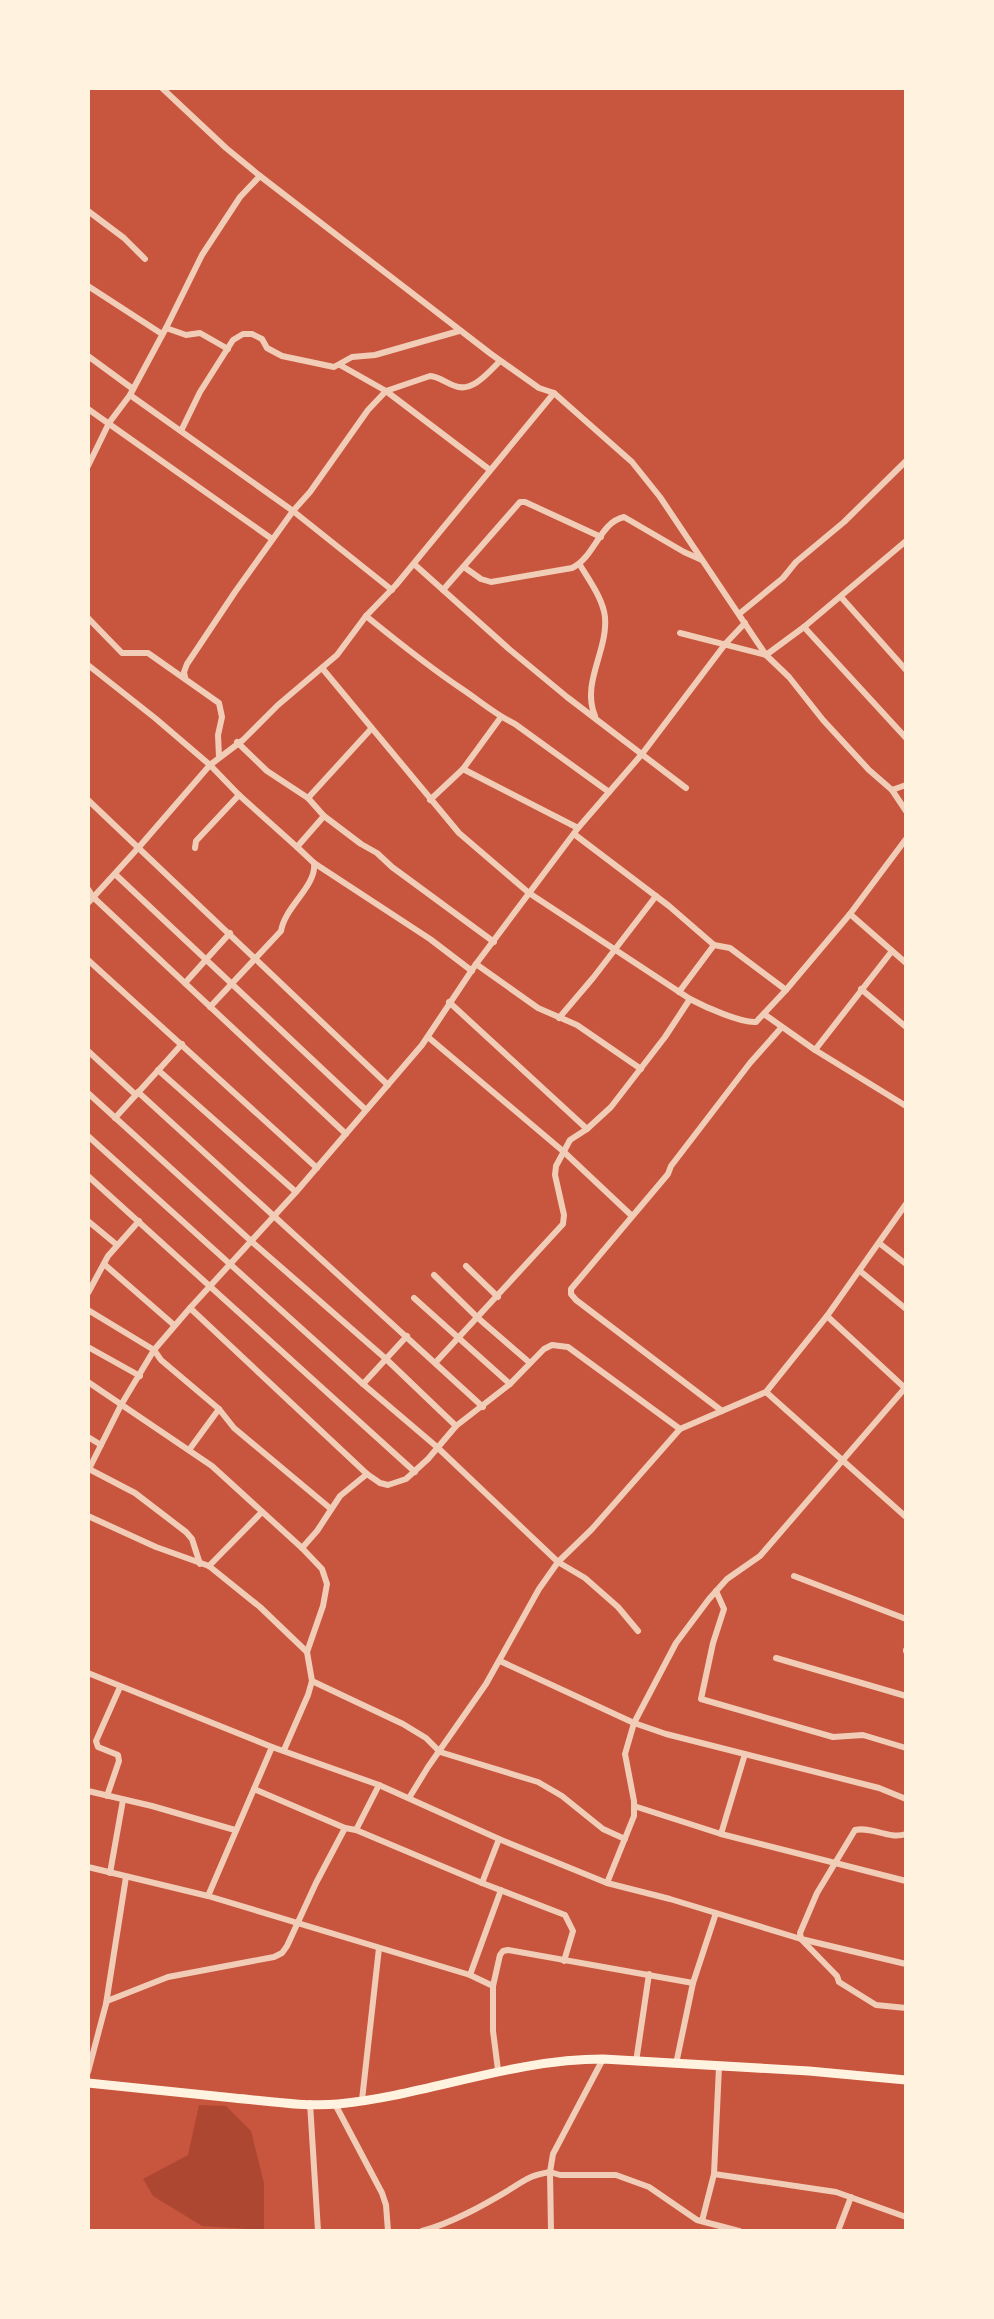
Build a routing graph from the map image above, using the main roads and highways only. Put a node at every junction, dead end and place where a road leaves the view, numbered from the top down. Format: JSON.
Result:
{"nodes":[{"id":1,"x":906,"y":2080,"type":"edge"},
{"id":2,"x":88,"y":2083,"type":"edge"}],
"edges":[{"from":1,"to":2,"type":"main road"}]}
